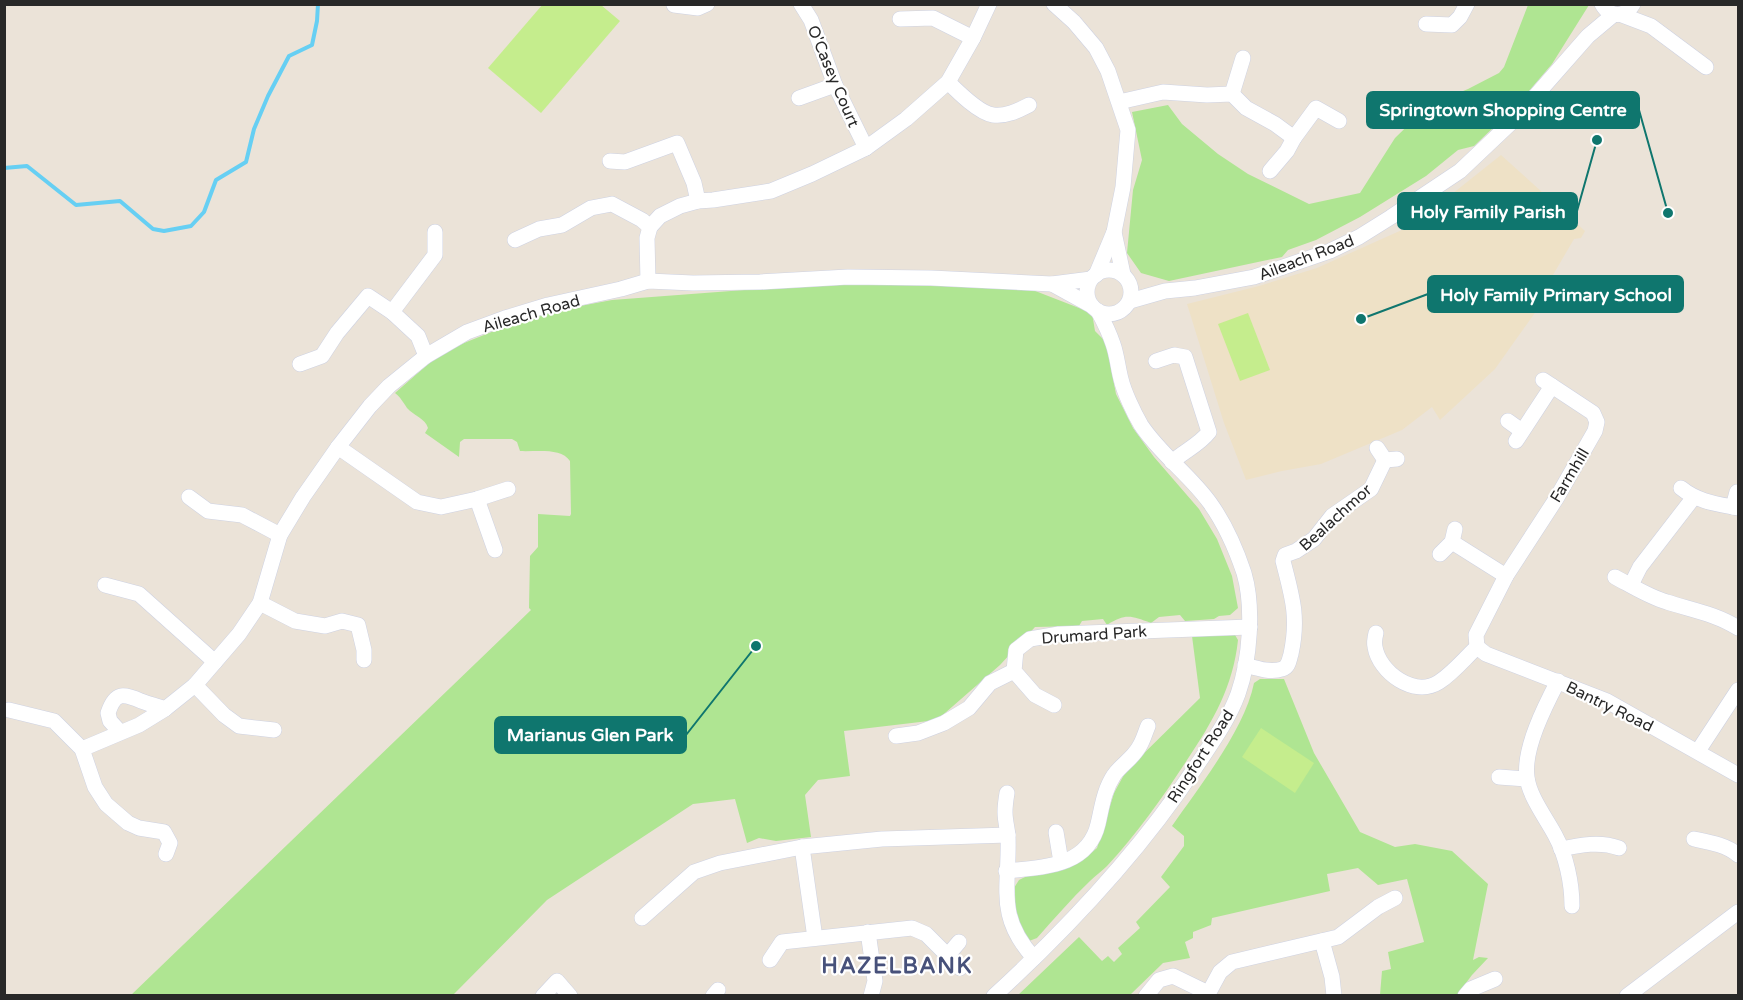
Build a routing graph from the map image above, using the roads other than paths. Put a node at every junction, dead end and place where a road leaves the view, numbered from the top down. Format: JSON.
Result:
{"nodes":[{"id":1,"x":706,"y":4,"type":"edge"},
{"id":2,"x":801,"y":4,"type":"edge"},
{"id":3,"x":989,"y":4,"type":"edge"},
{"id":4,"x":1467,"y":4,"type":"edge"},
{"id":5,"x":674,"y":6,"type":"edge"},
{"id":6,"x":1062,"y":7,"type":"edge"},
{"id":7,"x":1618,"y":8,"type":"edge"},
{"id":8,"x":900,"y":19,"type":"dead end"},
{"id":9,"x":1426,"y":24,"type":"dead end"},
{"id":10,"x":973,"y":38,"type":"junction"},
{"id":11,"x":1243,"y":58,"type":"dead end"},
{"id":12,"x":1706,"y":67,"type":"dead end"},
{"id":13,"x":948,"y":82,"type":"junction"},
{"id":14,"x":835,"y":86,"type":"junction"},
{"id":15,"x":1232,"y":94,"type":"junction"},
{"id":16,"x":799,"y":98,"type":"dead end"},
{"id":17,"x":1119,"y":102,"type":"junction"},
{"id":18,"x":1029,"y":105,"type":"dead end"},
{"id":19,"x":1339,"y":121,"type":"dead end"},
{"id":20,"x":1294,"y":138,"type":"junction"},
{"id":21,"x":866,"y":148,"type":"junction"},
{"id":22,"x":610,"y":161,"type":"dead end"},
{"id":23,"x":1270,"y":171,"type":"dead end"},
{"id":24,"x":698,"y":201,"type":"junction"},
{"id":25,"x":650,"y":227,"type":"junction"},
{"id":26,"x":435,"y":232,"type":"dead end"},
{"id":27,"x":1114,"y":232,"type":"junction"},
{"id":28,"x":515,"y":240,"type":"dead end"},
{"id":29,"x":1094,"y":277,"type":"junction"},
{"id":30,"x":1125,"y":277,"type":"junction"},
{"id":31,"x":648,"y":281,"type":"junction"},
{"id":32,"x":1052,"y":284,"type":"junction"},
{"id":33,"x":1165,"y":291,"type":"junction"},
{"id":34,"x":1127,"y":305,"type":"junction"},
{"id":35,"x":1095,"y":308,"type":"junction"},
{"id":36,"x":392,"y":312,"type":"junction"},
{"id":37,"x":1114,"y":346,"type":"junction"},
{"id":38,"x":426,"y":356,"type":"junction"},
{"id":39,"x":1156,"y":361,"type":"dead end"},
{"id":40,"x":300,"y":364,"type":"dead end"},
{"id":41,"x":1508,"y":421,"type":"dead end"},
{"id":42,"x":338,"y":447,"type":"junction"},
{"id":43,"x":1386,"y":456,"type":"dead end"},
{"id":44,"x":1172,"y":462,"type":"junction"},
{"id":45,"x":1681,"y":488,"type":"dead end"},
{"id":46,"x":508,"y":489,"type":"dead end"},
{"id":47,"x":1737,"y":492,"type":"edge"},
{"id":48,"x":1694,"y":497,"type":"junction"},
{"id":49,"x":189,"y":498,"type":"dead end"},
{"id":50,"x":477,"y":499,"type":"junction"},
{"id":51,"x":1736,"y":508,"type":"edge"},
{"id":52,"x":280,"y":534,"type":"junction"},
{"id":53,"x":495,"y":550,"type":"dead end"},
{"id":54,"x":1440,"y":554,"type":"dead end"},
{"id":55,"x":1506,"y":576,"type":"junction"},
{"id":56,"x":1615,"y":577,"type":"dead end"},
{"id":57,"x":105,"y":585,"type":"dead end"},
{"id":58,"x":1631,"y":585,"type":"junction"},
{"id":59,"x":260,"y":603,"type":"junction"},
{"id":60,"x":1250,"y":627,"type":"junction"},
{"id":61,"x":1738,"y":628,"type":"edge"},
{"id":62,"x":1370,"y":641,"type":"dead end"},
{"id":63,"x":1477,"y":647,"type":"junction"},
{"id":64,"x":364,"y":660,"type":"dead end"},
{"id":65,"x":214,"y":662,"type":"junction"},
{"id":66,"x":1245,"y":665,"type":"junction"},
{"id":67,"x":1014,"y":671,"type":"junction"},
{"id":68,"x":1558,"y":681,"type":"junction"},
{"id":69,"x":195,"y":685,"type":"junction"},
{"id":70,"x":1738,"y":690,"type":"edge"},
{"id":71,"x":1054,"y":705,"type":"dead end"},
{"id":72,"x":165,"y":709,"type":"junction"},
{"id":73,"x":9,"y":710,"type":"dead end"},
{"id":74,"x":1148,"y":726,"type":"dead end"},
{"id":75,"x":274,"y":730,"type":"dead end"},
{"id":76,"x":120,"y":732,"type":"junction"},
{"id":77,"x":896,"y":736,"type":"dead end"},
{"id":78,"x":82,"y":749,"type":"junction"},
{"id":79,"x":1698,"y":751,"type":"junction"},
{"id":80,"x":1738,"y":775,"type":"edge"},
{"id":81,"x":1499,"y":777,"type":"dead end"},
{"id":82,"x":1527,"y":779,"type":"junction"},
{"id":83,"x":1007,"y":793,"type":"dead end"},
{"id":84,"x":1056,"y":832,"type":"dead end"},
{"id":85,"x":1008,"y":835,"type":"junction"},
{"id":86,"x":1694,"y":840,"type":"dead end"},
{"id":87,"x":802,"y":847,"type":"junction"},
{"id":88,"x":1619,"y":848,"type":"dead end"},
{"id":89,"x":1561,"y":849,"type":"junction"},
{"id":90,"x":166,"y":854,"type":"dead end"},
{"id":91,"x":1738,"y":855,"type":"edge"},
{"id":92,"x":1061,"y":862,"type":"junction"},
{"id":93,"x":1006,"y":871,"type":"junction"},
{"id":94,"x":1395,"y":898,"type":"dead end"},
{"id":95,"x":1572,"y":906,"type":"dead end"},
{"id":96,"x":1738,"y":912,"type":"edge"},
{"id":97,"x":642,"y":918,"type":"dead end"},
{"id":98,"x":868,"y":932,"type":"junction"},
{"id":99,"x":815,"y":938,"type":"junction"},
{"id":100,"x":1323,"y":940,"type":"junction"},
{"id":101,"x":959,"y":942,"type":"dead end"},
{"id":102,"x":948,"y":955,"type":"junction"},
{"id":103,"x":1034,"y":958,"type":"junction"},
{"id":104,"x":770,"y":960,"type":"dead end"},
{"id":105,"x":960,"y":968,"type":"dead end"},
{"id":106,"x":1495,"y":980,"type":"dead end"},
{"id":107,"x":1208,"y":994,"type":"edge"},
{"id":108,"x":543,"y":996,"type":"edge"},
{"id":109,"x":570,"y":996,"type":"edge"},
{"id":110,"x":872,"y":996,"type":"edge"},
{"id":111,"x":994,"y":996,"type":"edge"},
{"id":112,"x":1146,"y":996,"type":"edge"},
{"id":113,"x":1334,"y":996,"type":"edge"},
{"id":114,"x":1465,"y":996,"type":"edge"},
{"id":115,"x":1627,"y":996,"type":"edge"}],
"edges":[{"from":1,"to":5,"type":"street"},
{"from":2,"to":14,"type":"street","name":"O'Casey Court"},
{"from":3,"to":10,"type":"street"},
{"from":4,"to":9,"type":"street"},
{"from":6,"to":17,"type":"street"},
{"from":7,"to":12,"type":"street"},
{"from":7,"to":33,"type":"street","name":"Aileach Road"},
{"from":8,"to":10,"type":"street"},
{"from":10,"to":13,"type":"street"},
{"from":11,"to":15,"type":"street"},
{"from":13,"to":18,"type":"street"},
{"from":13,"to":21,"type":"street"},
{"from":14,"to":16,"type":"street"},
{"from":14,"to":21,"type":"street","name":"O'Casey Court"},
{"from":15,"to":17,"type":"street"},
{"from":15,"to":20,"type":"street"},
{"from":17,"to":27,"type":"street"},
{"from":19,"to":20,"type":"street"},
{"from":20,"to":23,"type":"street"},
{"from":21,"to":24,"type":"street"},
{"from":22,"to":24,"type":"street"},
{"from":24,"to":25,"type":"street"},
{"from":25,"to":28,"type":"street"},
{"from":25,"to":31,"type":"street"},
{"from":26,"to":36,"type":"street"},
{"from":27,"to":29,"type":"street"},
{"from":27,"to":30,"type":"street"},
{"from":29,"to":30,"type":"street"},
{"from":29,"to":32,"type":"street","name":"Aileach Road"},
{"from":29,"to":35,"type":"street"},
{"from":30,"to":33,"type":"street","name":"Aileach Road"},
{"from":30,"to":34,"type":"street"},
{"from":31,"to":32,"type":"street","name":"Aileach Road"},
{"from":31,"to":38,"type":"street","name":"Aileach Road"},
{"from":32,"to":35,"type":"street","name":"Aileach Road"},
{"from":33,"to":34,"type":"street","name":"Aileach Road"},
{"from":34,"to":35,"type":"street"},
{"from":34,"to":37,"type":"street","name":"Ringfort Road"},
{"from":35,"to":37,"type":"street","name":"Ringfort Road"},
{"from":36,"to":38,"type":"street"},
{"from":36,"to":40,"type":"street"},
{"from":37,"to":44,"type":"street","name":"Ringfort Road"},
{"from":38,"to":42,"type":"street","name":"Aileach Road"},
{"from":39,"to":44,"type":"street"},
{"from":41,"to":55,"type":"street","name":"Farmhill"},
{"from":42,"to":50,"type":"street"},
{"from":42,"to":52,"type":"street","name":"Aileach Road"},
{"from":43,"to":66,"type":"street","name":"Bealachmor"},
{"from":44,"to":60,"type":"street","name":"Ringfort Road"},
{"from":45,"to":48,"type":"street"},
{"from":46,"to":50,"type":"street"},
{"from":47,"to":51,"type":"street"},
{"from":48,"to":51,"type":"street"},
{"from":48,"to":58,"type":"street"},
{"from":49,"to":52,"type":"street"},
{"from":50,"to":53,"type":"street"},
{"from":52,"to":59,"type":"street","name":"Aileach Road"},
{"from":54,"to":55,"type":"street"},
{"from":55,"to":63,"type":"street","name":"Farmhill"},
{"from":56,"to":58,"type":"street"},
{"from":57,"to":65,"type":"street"},
{"from":58,"to":61,"type":"street"},
{"from":59,"to":64,"type":"street"},
{"from":59,"to":65,"type":"street","name":"Aileach Road"},
{"from":60,"to":66,"type":"street","name":"Ringfort Road"},
{"from":60,"to":67,"type":"street","name":"Drumard Park"},
{"from":62,"to":63,"type":"street"},
{"from":63,"to":68,"type":"street","name":"Bantry Road"},
{"from":65,"to":69,"type":"street","name":"Aileach Road"},
{"from":66,"to":103,"type":"street","name":"Ringfort Road"},
{"from":67,"to":71,"type":"street"},
{"from":67,"to":77,"type":"street"},
{"from":68,"to":79,"type":"street","name":"Bantry Road"},
{"from":68,"to":82,"type":"street"},
{"from":69,"to":72,"type":"street","name":"Aileach Road"},
{"from":69,"to":75,"type":"street"},
{"from":70,"to":79,"type":"street"},
{"from":72,"to":76,"type":"street","name":"Aileach Road"},
{"from":72,"to":76,"type":"street"},
{"from":73,"to":78,"type":"street"},
{"from":74,"to":92,"type":"street"},
{"from":76,"to":78,"type":"street","name":"Aileach Road"},
{"from":78,"to":90,"type":"street"},
{"from":79,"to":80,"type":"street","name":"Bantry Road"},
{"from":81,"to":82,"type":"street"},
{"from":82,"to":89,"type":"street"},
{"from":83,"to":85,"type":"street"},
{"from":84,"to":92,"type":"street"},
{"from":85,"to":87,"type":"street"},
{"from":85,"to":93,"type":"street"},
{"from":86,"to":91,"type":"street"},
{"from":87,"to":97,"type":"street"},
{"from":87,"to":99,"type":"street"},
{"from":88,"to":89,"type":"street"},
{"from":89,"to":95,"type":"street"},
{"from":92,"to":93,"type":"street"},
{"from":93,"to":103,"type":"street"},
{"from":94,"to":100,"type":"street"},
{"from":96,"to":115,"type":"street"},
{"from":98,"to":99,"type":"street"},
{"from":98,"to":102,"type":"street"},
{"from":98,"to":110,"type":"street"},
{"from":99,"to":104,"type":"street"},
{"from":100,"to":107,"type":"street"},
{"from":100,"to":113,"type":"street"},
{"from":101,"to":102,"type":"street"},
{"from":102,"to":105,"type":"street"},
{"from":103,"to":111,"type":"street","name":"Ringfort Road"},
{"from":106,"to":114,"type":"street"},
{"from":107,"to":112,"type":"street"},
{"from":108,"to":109,"type":"street"}]}
